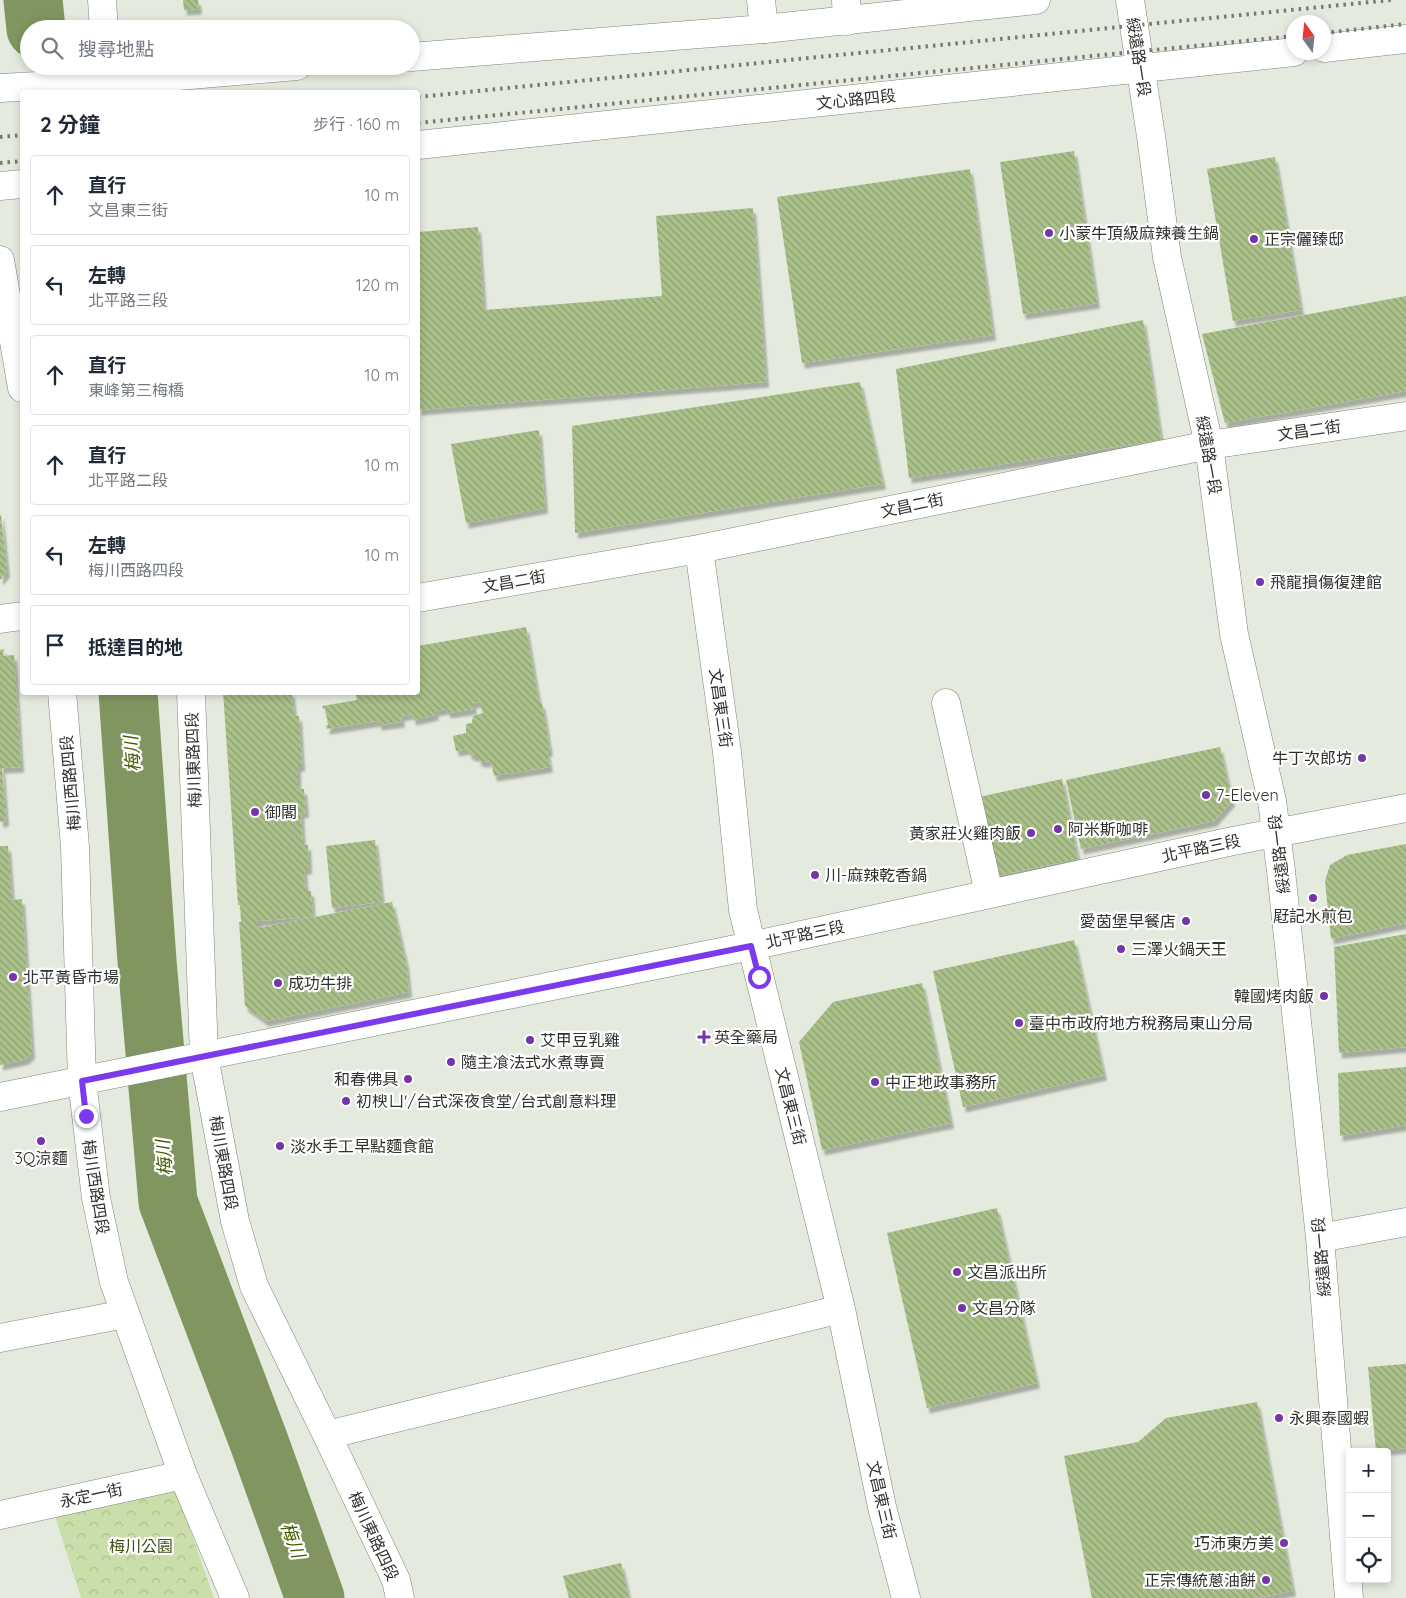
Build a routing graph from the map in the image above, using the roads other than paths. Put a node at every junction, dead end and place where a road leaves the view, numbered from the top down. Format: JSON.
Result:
{"nodes":[{"id":1,"x":102,"y":0,"type":"edge"},
{"id":2,"x":761,"y":0,"type":"edge"},
{"id":3,"x":1036,"y":0,"type":"edge"},
{"id":4,"x":1130,"y":0,"type":"edge"},
{"id":5,"x":847,"y":10,"type":"edge"},
{"id":6,"x":103,"y":20,"type":"edge"},
{"id":7,"x":764,"y":29,"type":"junction"},
{"id":8,"x":1406,"y":40,"type":"edge"},
{"id":9,"x":1331,"y":47,"type":"edge"},
{"id":10,"x":1286,"y":53,"type":"edge"},
{"id":11,"x":420,"y":56,"type":"edge"},
{"id":12,"x":1140,"y":68,"type":"junction"},
{"id":13,"x":176,"y":75,"type":"edge"},
{"id":14,"x":108,"y":80,"type":"edge"},
{"id":15,"x":0,"y":88,"type":"edge"},
{"id":16,"x":420,"y":144,"type":"edge"},
{"id":17,"x":20,"y":184,"type":"edge"},
{"id":18,"x":0,"y":186,"type":"edge"},
{"id":19,"x":0,"y":260,"type":"edge"},
{"id":20,"x":20,"y":376,"type":"edge"},
{"id":21,"x":1406,"y":416,"type":"edge"},
{"id":22,"x":1209,"y":445,"type":"junction"},
{"id":23,"x":699,"y":548,"type":"junction"},
{"id":24,"x":420,"y":598,"type":"edge"},
{"id":25,"x":20,"y":616,"type":"edge"},
{"id":26,"x":0,"y":619,"type":"edge"},
{"id":27,"x":62,"y":695,"type":"edge"},
{"id":28,"x":191,"y":695,"type":"edge"},
{"id":29,"x":946,"y":702,"type":"dead end"},
{"id":30,"x":1406,"y":808,"type":"edge"},
{"id":31,"x":1276,"y":832,"type":"junction"},
{"id":32,"x":990,"y":894,"type":"junction"},
{"id":33,"x":751,"y":946,"type":"junction"},
{"id":34,"x":204,"y":1056,"type":"junction"},
{"id":35,"x":82,"y":1081,"type":"junction"},
{"id":36,"x":0,"y":1097,"type":"edge"},
{"id":37,"x":1406,"y":1222,"type":"edge"},
{"id":38,"x":1320,"y":1238,"type":"junction"},
{"id":39,"x":841,"y":1309,"type":"junction"},
{"id":40,"x":125,"y":1314,"type":"junction"},
{"id":41,"x":0,"y":1338,"type":"edge"},
{"id":42,"x":327,"y":1435,"type":"junction"},
{"id":43,"x":183,"y":1475,"type":"junction"},
{"id":44,"x":0,"y":1515,"type":"edge"},
{"id":45,"x":235,"y":1598,"type":"edge"},
{"id":46,"x":400,"y":1598,"type":"edge"},
{"id":47,"x":906,"y":1598,"type":"edge"},
{"id":48,"x":1349,"y":1598,"type":"edge"}],
"edges":[{"from":1,"to":6,"type":"street"},
{"from":2,"to":7,"type":"street"},
{"from":3,"to":5,"type":"street"},
{"from":4,"to":12,"type":"street","name":"綏遠路一段"},
{"from":5,"to":7,"type":"street"},
{"from":7,"to":11,"type":"street"},
{"from":8,"to":9,"type":"street"},
{"from":10,"to":12,"type":"street","name":"文心路四段"},
{"from":12,"to":16,"type":"street","name":"文心路四段"},
{"from":12,"to":22,"type":"street","name":"綏遠路一段"},
{"from":13,"to":14,"type":"street"},
{"from":14,"to":15,"type":"street"},
{"from":17,"to":18,"type":"street"},
{"from":19,"to":20,"type":"street"},
{"from":21,"to":22,"type":"street","name":"文昌二街"},
{"from":22,"to":23,"type":"street","name":"文昌二街"},
{"from":22,"to":31,"type":"street","name":"綏遠路一段"},
{"from":23,"to":24,"type":"street","name":"文昌二街"},
{"from":23,"to":33,"type":"street","name":"文昌東三街"},
{"from":25,"to":26,"type":"street"},
{"from":27,"to":35,"type":"street","name":"梅川西路四段"},
{"from":28,"to":34,"type":"street","name":"梅川東路四段"},
{"from":29,"to":32,"type":"street"},
{"from":30,"to":31,"type":"street","name":"北平路三段"},
{"from":31,"to":32,"type":"street","name":"北平路三段"},
{"from":31,"to":38,"type":"street","name":"綏遠路一段"},
{"from":32,"to":33,"type":"street","name":"北平路三段"},
{"from":33,"to":34,"type":"street","name":"北平路三段"},
{"from":33,"to":39,"type":"street","name":"文昌東三街"},
{"from":34,"to":35,"type":"street","name":"北平路三段"},
{"from":34,"to":42,"type":"street","name":"梅川東路四段"},
{"from":35,"to":36,"type":"street","name":"北平路三段"},
{"from":35,"to":40,"type":"street","name":"梅川西路四段"},
{"from":37,"to":38,"type":"street"},
{"from":38,"to":48,"type":"street","name":"綏遠路一段"},
{"from":39,"to":42,"type":"street"},
{"from":39,"to":47,"type":"street","name":"文昌東三街"},
{"from":40,"to":41,"type":"street"},
{"from":40,"to":43,"type":"street","name":"梅川西路四段"},
{"from":42,"to":46,"type":"street","name":"梅川東路四段"},
{"from":43,"to":44,"type":"street","name":"永定一街"},
{"from":43,"to":45,"type":"street","name":"梅川西路四段"}]}
